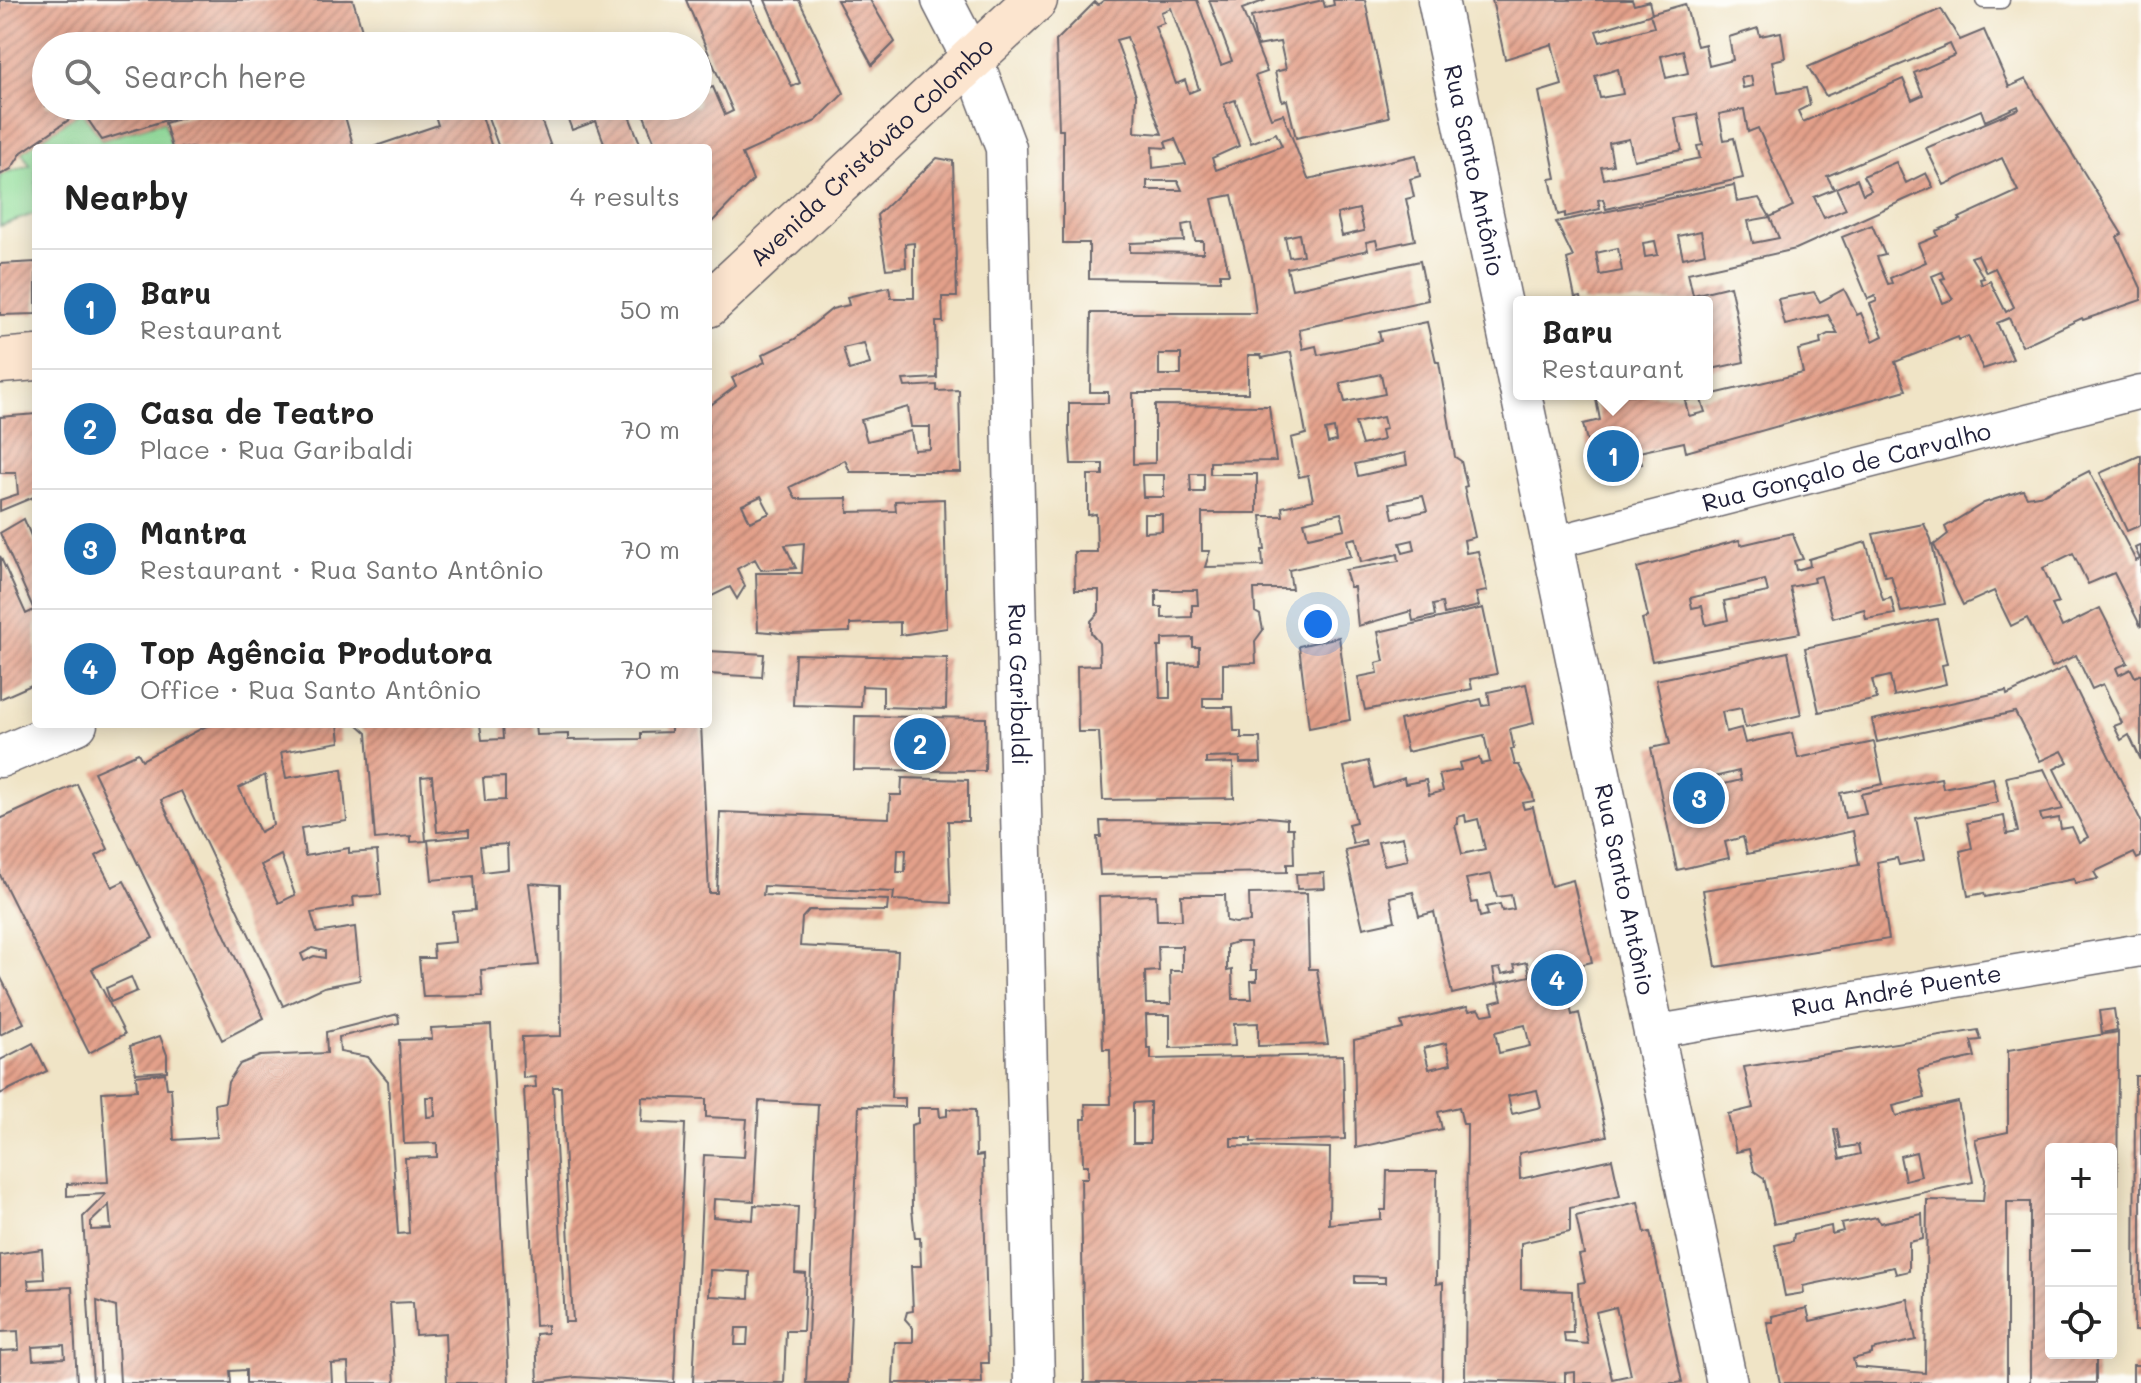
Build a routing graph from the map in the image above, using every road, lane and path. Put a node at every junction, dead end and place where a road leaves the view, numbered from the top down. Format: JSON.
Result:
{"nodes":[{"id":1,"x":942,"y":0,"type":"edge"},
{"id":2,"x":1035,"y":0,"type":"edge"},
{"id":3,"x":1438,"y":0,"type":"edge"},
{"id":4,"x":1984,"y":0,"type":"edge"},
{"id":5,"x":2001,"y":0,"type":"edge"},
{"id":6,"x":972,"y":58,"type":"junction"},
{"id":7,"x":712,"y":301,"type":"edge"},
{"id":8,"x":1513,"y":357,"type":"edge"},
{"id":9,"x":32,"y":358,"type":"edge"},
{"id":10,"x":0,"y":361,"type":"edge"},
{"id":11,"x":2141,"y":392,"type":"edge"},
{"id":12,"x":1522,"y":400,"type":"edge"},
{"id":13,"x":1552,"y":543,"type":"junction"},
{"id":14,"x":68,"y":728,"type":"edge"},
{"id":15,"x":0,"y":757,"type":"edge"},
{"id":16,"x":2141,"y":950,"type":"edge"},
{"id":17,"x":1652,"y":1032,"type":"junction"},
{"id":18,"x":1034,"y":1383,"type":"edge"},
{"id":19,"x":1727,"y":1383,"type":"edge"}],
"edges":[{"from":1,"to":6,"type":"street","name":"Rua Garibaldi"},
{"from":2,"to":6,"type":"main road","name":"Avenida Cristóvão Colombo"},
{"from":3,"to":8,"type":"street","name":"Rua Santo Antônio"},
{"from":4,"to":5,"type":"lane"},
{"from":6,"to":7,"type":"main road","name":"Avenida Cristóvão Colombo"},
{"from":6,"to":18,"type":"street","name":"Rua Garibaldi"},
{"from":9,"to":10,"type":"main road"},
{"from":11,"to":13,"type":"street","name":"Rua Gonçalo de Carvalho"},
{"from":12,"to":13,"type":"street","name":"Rua Santo Antônio"},
{"from":13,"to":17,"type":"street","name":"Rua Santo Antônio"},
{"from":14,"to":15,"type":"street"},
{"from":16,"to":17,"type":"street","name":"Rua André Puente"},
{"from":17,"to":19,"type":"street","name":"Rua Santo Antônio"}]}
